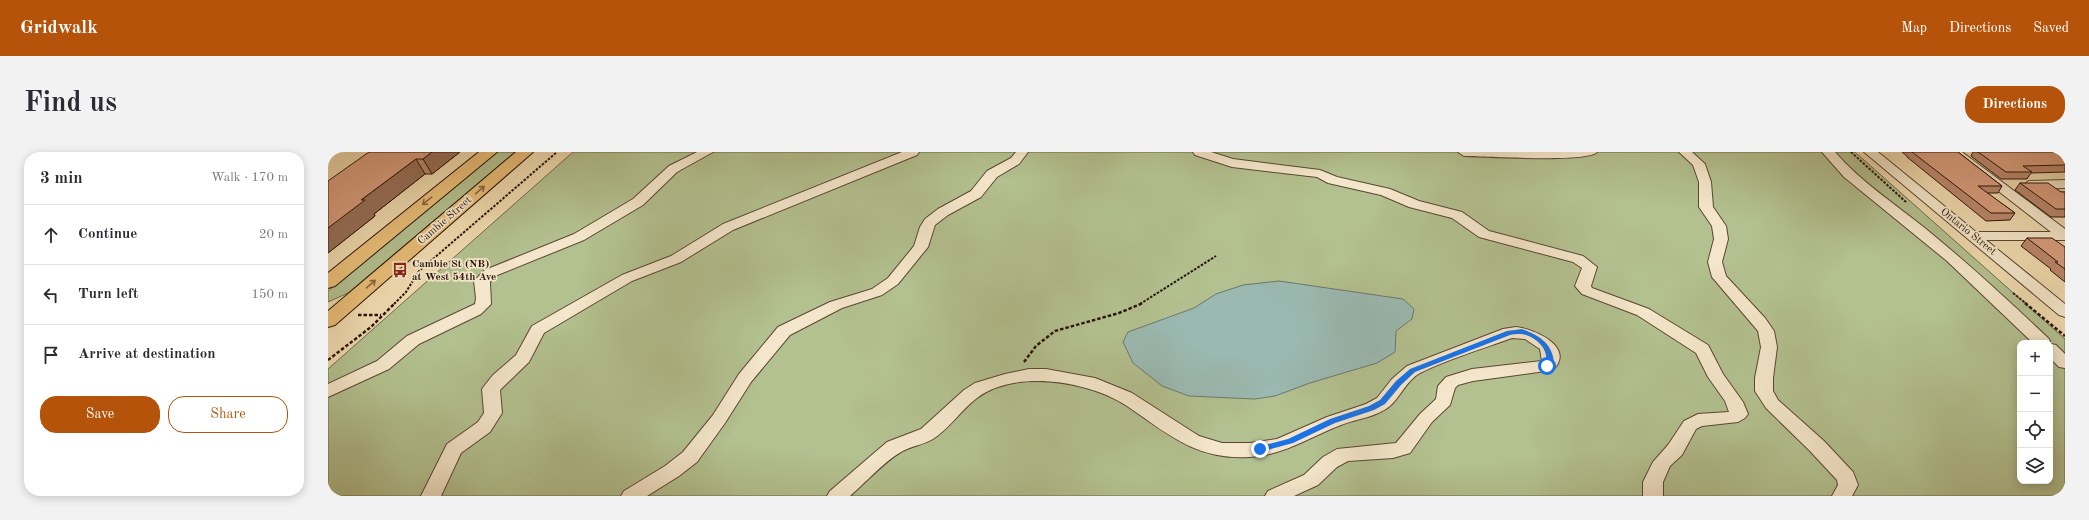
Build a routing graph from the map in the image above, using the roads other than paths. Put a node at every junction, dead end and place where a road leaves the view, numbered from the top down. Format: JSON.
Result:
{"nodes":[{"id":1,"x":489,"y":152,"type":"edge"},
{"id":2,"x":525,"y":152,"type":"edge"},
{"id":3,"x":707,"y":152,"type":"edge"},
{"id":4,"x":913,"y":152,"type":"edge"},
{"id":5,"x":1022,"y":152,"type":"edge"},
{"id":6,"x":1199,"y":152,"type":"edge"},
{"id":7,"x":1464,"y":152,"type":"edge"},
{"id":8,"x":1591,"y":152,"type":"edge"},
{"id":9,"x":1685,"y":152,"type":"edge"},
{"id":10,"x":1828,"y":152,"type":"edge"},
{"id":11,"x":1870,"y":152,"type":"edge"},
{"id":12,"x":1954,"y":152,"type":"edge"},
{"id":13,"x":2065,"y":184,"type":"edge"},
{"id":14,"x":1999,"y":185,"type":"junction"},
{"id":15,"x":1974,"y":236,"type":"junction"},
{"id":16,"x":2065,"y":236,"type":"edge"},
{"id":17,"x":328,"y":282,"type":"edge"},
{"id":18,"x":2065,"y":312,"type":"edge"},
{"id":19,"x":337,"y":314,"type":"edge"},
{"id":20,"x":2040,"y":340,"type":"edge"},
{"id":21,"x":2053,"y":353,"type":"edge"},
{"id":22,"x":2065,"y":364,"type":"edge"},
{"id":23,"x":328,"y":391,"type":"edge"},
{"id":24,"x":432,"y":496,"type":"edge"},
{"id":25,"x":631,"y":496,"type":"edge"},
{"id":26,"x":837,"y":496,"type":"edge"},
{"id":27,"x":1274,"y":496,"type":"edge"},
{"id":28,"x":1653,"y":496,"type":"edge"},
{"id":29,"x":1842,"y":496,"type":"edge"}],
"edges":[{"from":1,"to":17,"type":"main road","one_way":true},
{"from":19,"to":2,"type":"main road","name":"Cambie Street","one_way":true},
{"from":3,"to":23,"type":"street"},
{"from":4,"to":24,"type":"street"},
{"from":5,"to":25,"type":"street"},
{"from":6,"to":28,"type":"street"},
{"from":7,"to":8,"type":"street"},
{"from":9,"to":29,"type":"street"},
{"from":10,"to":20,"type":"street"},
{"from":11,"to":15,"type":"street","name":"Ontario Street"},
{"from":12,"to":14,"type":"street"},
{"from":13,"to":14,"type":"street"},
{"from":14,"to":16,"type":"street"},
{"from":15,"to":16,"type":"street"},
{"from":15,"to":18,"type":"street","name":"Ontario Street"},
{"from":21,"to":22,"type":"street"},
{"from":26,"to":27,"type":"street"}]}
